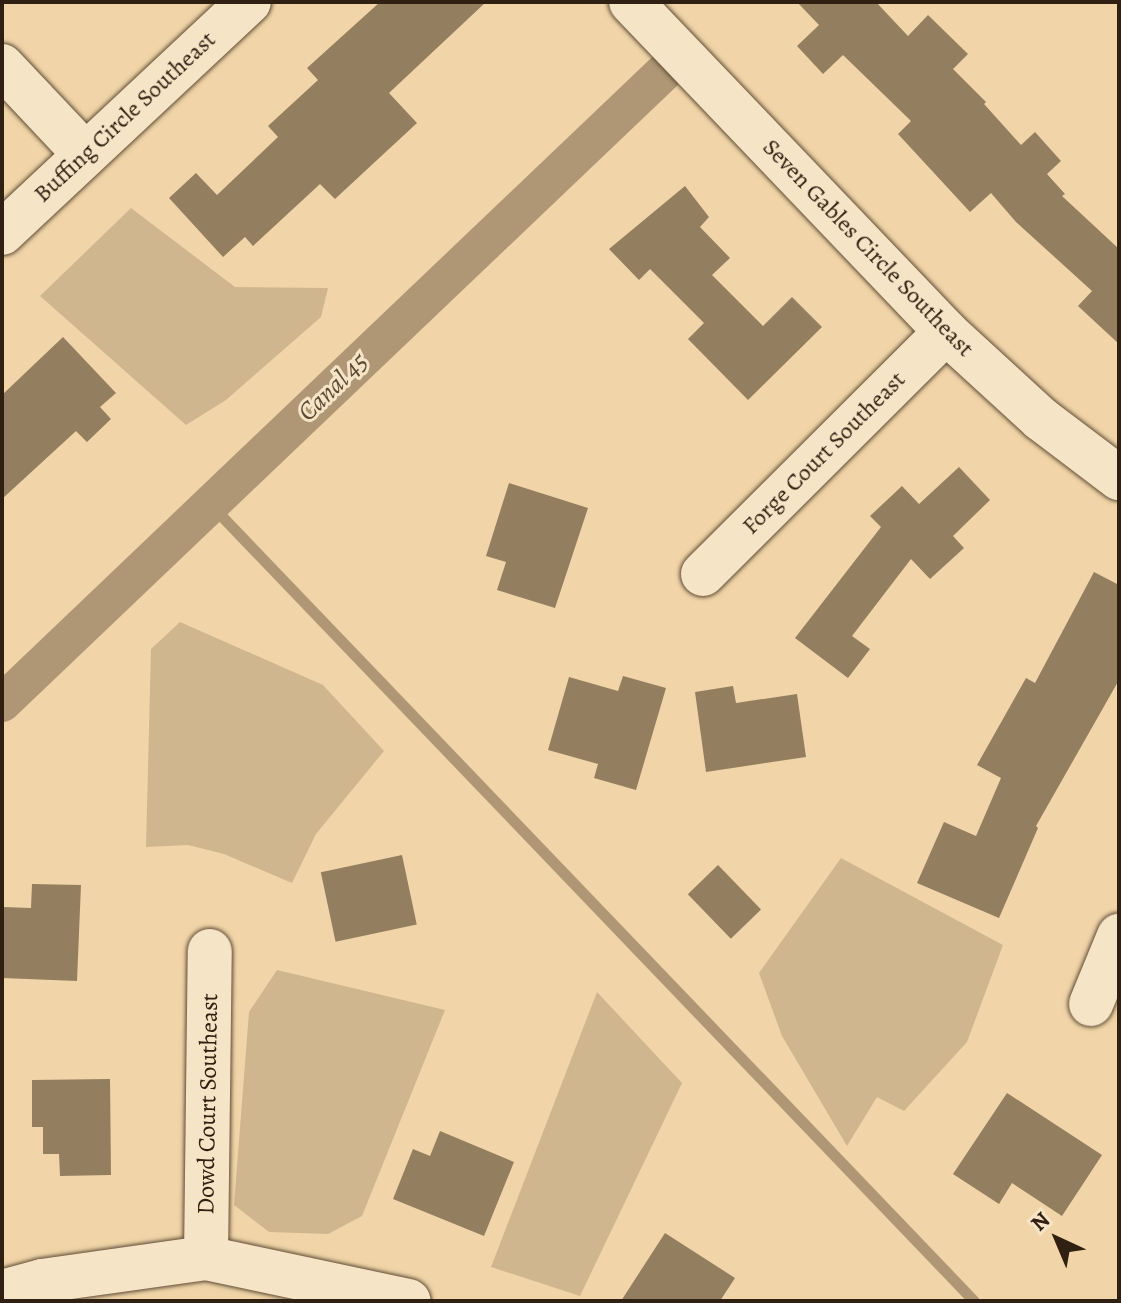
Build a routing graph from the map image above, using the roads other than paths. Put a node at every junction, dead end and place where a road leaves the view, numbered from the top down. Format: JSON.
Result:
{"nodes":[{"id":1,"x":249,"y":2,"type":"edge"},
{"id":2,"x":631,"y":2,"type":"edge"},
{"id":3,"x":2,"y":66,"type":"edge"},
{"id":4,"x":85,"y":154,"type":"junction"},
{"id":5,"x":2,"y":233,"type":"edge"},
{"id":6,"x":946,"y":332,"type":"junction"},
{"id":7,"x":1119,"y":478,"type":"edge"},
{"id":8,"x":703,"y":574,"type":"dead end"},
{"id":9,"x":1119,"y":936,"type":"edge"},
{"id":10,"x":210,"y":951,"type":"dead end"},
{"id":11,"x":1091,"y":1004,"type":"dead end"},
{"id":12,"x":206,"y":1258,"type":"junction"},
{"id":13,"x":2,"y":1292,"type":"edge"},
{"id":14,"x":408,"y":1301,"type":"edge"}],
"edges":[{"from":1,"to":4,"type":"street","name":"Buffing Circle Southeast"},
{"from":2,"to":6,"type":"street","name":"Seven Gables Circle Southeast"},
{"from":3,"to":4,"type":"street"},
{"from":4,"to":5,"type":"street","name":"Buffing Circle Southeast"},
{"from":6,"to":7,"type":"street","name":"Seven Gables Circle Southeast"},
{"from":6,"to":8,"type":"street","name":"Forge Court Southeast"},
{"from":9,"to":11,"type":"street"},
{"from":10,"to":12,"type":"street","name":"Dowd Court Southeast"},
{"from":12,"to":13,"type":"street"},
{"from":12,"to":14,"type":"street"}]}
